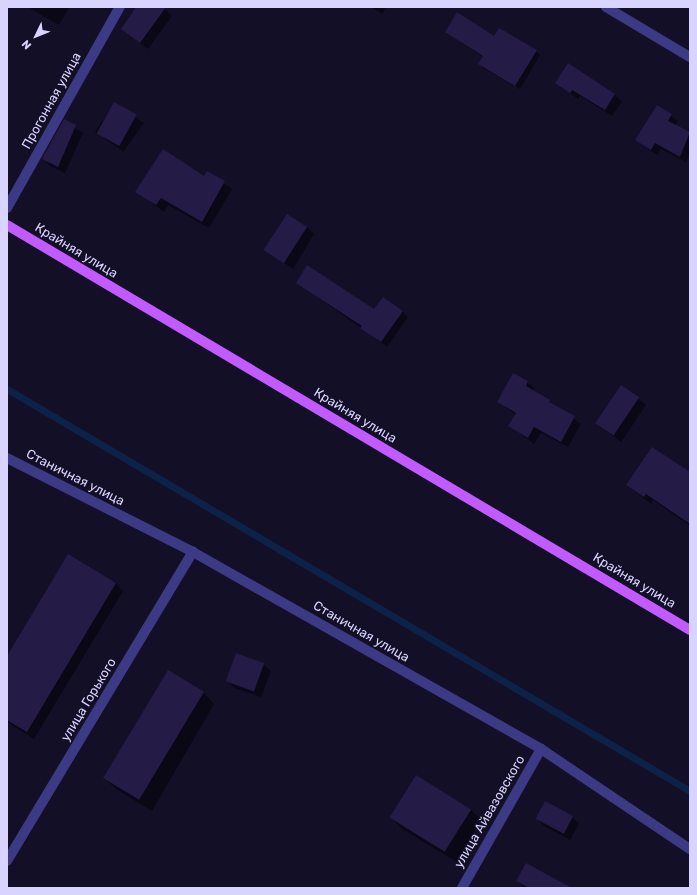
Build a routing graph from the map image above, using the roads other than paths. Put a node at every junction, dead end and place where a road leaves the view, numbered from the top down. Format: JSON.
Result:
{"nodes":[{"id":1,"x":120,"y":7,"type":"edge"},
{"id":2,"x":606,"y":7,"type":"edge"},
{"id":3,"x":690,"y":57,"type":"edge"},
{"id":4,"x":7,"y":208,"type":"edge"},
{"id":5,"x":7,"y":224,"type":"edge"},
{"id":6,"x":7,"y":458,"type":"edge"},
{"id":7,"x":193,"y":552,"type":"junction"},
{"id":8,"x":690,"y":630,"type":"edge"},
{"id":9,"x":541,"y":749,"type":"junction"},
{"id":10,"x":690,"y":849,"type":"edge"},
{"id":11,"x":7,"y":860,"type":"edge"},
{"id":12,"x":462,"y":888,"type":"edge"}],
"edges":[{"from":1,"to":4,"type":"street","name":"Прогонная улица"},
{"from":2,"to":3,"type":"street"},
{"from":5,"to":8,"type":"main road","name":"Крайняя улица"},
{"from":6,"to":7,"type":"street","name":"Станичная улица"},
{"from":7,"to":9,"type":"street","name":"Станичная улица"},
{"from":7,"to":11,"type":"street","name":"улица Горького"},
{"from":9,"to":10,"type":"street","name":"Станичная улица"},
{"from":9,"to":12,"type":"street","name":"улица Айвазовского"}]}
